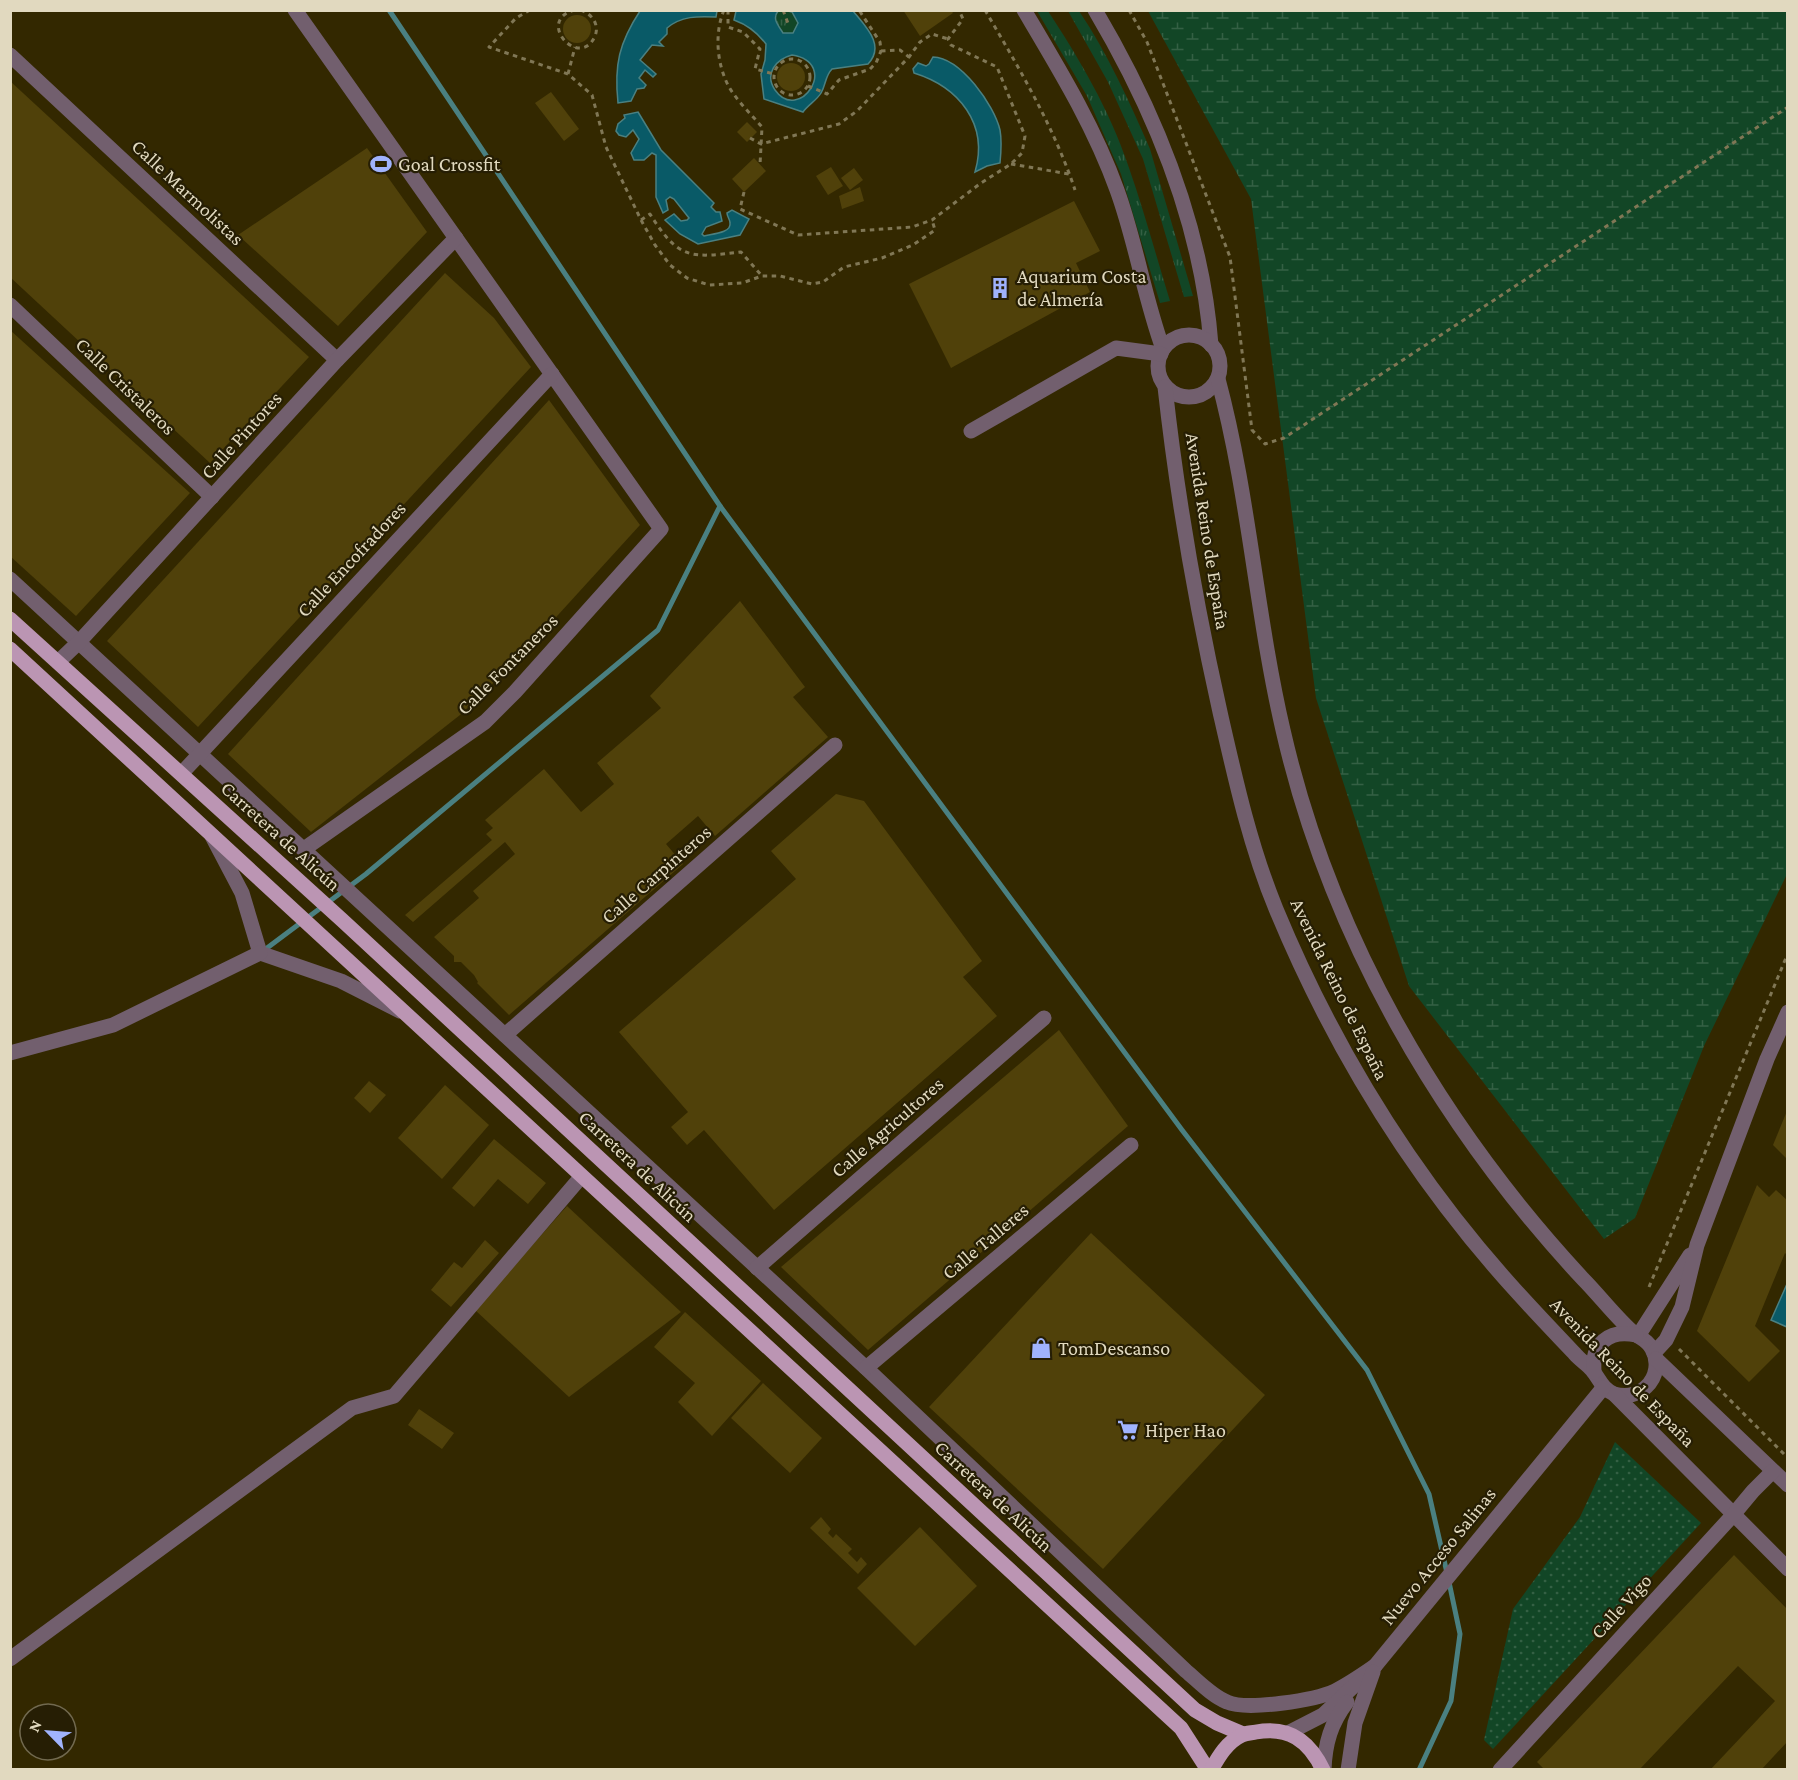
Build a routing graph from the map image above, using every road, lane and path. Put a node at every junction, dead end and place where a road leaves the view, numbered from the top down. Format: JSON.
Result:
{"nodes":[{"id":1,"x":295,"y":10,"type":"edge"},
{"id":2,"x":516,"y":10,"type":"edge"},
{"id":3,"x":530,"y":10,"type":"edge"},
{"id":4,"x":575,"y":10,"type":"edge"},
{"id":5,"x":580,"y":10,"type":"edge"},
{"id":6,"x":724,"y":10,"type":"edge"},
{"id":7,"x":728,"y":10,"type":"edge"},
{"id":8,"x":783,"y":10,"type":"edge"},
{"id":9,"x":859,"y":10,"type":"edge"},
{"id":10,"x":959,"y":10,"type":"edge"},
{"id":11,"x":985,"y":10,"type":"edge"},
{"id":12,"x":1024,"y":10,"type":"edge"},
{"id":13,"x":1095,"y":10,"type":"edge"},
{"id":14,"x":520,"y":16,"type":"junction"},
{"id":15,"x":789,"y":26,"type":"dead end"},
{"id":16,"x":948,"y":39,"type":"junction"},
{"id":17,"x":575,"y":47,"type":"junction"},
{"id":18,"x":881,"y":51,"type":"junction"},
{"id":19,"x":10,"y":55,"type":"edge"},
{"id":20,"x":909,"y":57,"type":"junction"},
{"id":21,"x":568,"y":74,"type":"junction"},
{"id":22,"x":773,"y":74,"type":"junction"},
{"id":23,"x":811,"y":86,"type":"junction"},
{"id":24,"x":1788,"y":107,"type":"edge"},
{"id":25,"x":750,"y":138,"type":"dead end"},
{"id":26,"x":761,"y":144,"type":"junction"},
{"id":27,"x":1011,"y":164,"type":"junction"},
{"id":28,"x":760,"y":165,"type":"dead end"},
{"id":29,"x":1070,"y":174,"type":"junction"},
{"id":30,"x":1075,"y":190,"type":"dead end"},
{"id":31,"x":744,"y":192,"type":"dead end"},
{"id":32,"x":640,"y":220,"type":"junction"},
{"id":33,"x":932,"y":220,"type":"junction"},
{"id":34,"x":456,"y":238,"type":"junction"},
{"id":35,"x":762,"y":276,"type":"junction"},
{"id":36,"x":10,"y":305,"type":"edge"},
{"id":37,"x":1211,"y":345,"type":"junction"},
{"id":38,"x":1162,"y":351,"type":"junction"},
{"id":39,"x":337,"y":360,"type":"junction"},
{"id":40,"x":552,"y":374,"type":"junction"},
{"id":41,"x":1218,"y":379,"type":"junction"},
{"id":42,"x":1165,"y":387,"type":"junction"},
{"id":43,"x":1252,"y":430,"type":"dead end"},
{"id":44,"x":971,"y":431,"type":"dead end"},
{"id":45,"x":212,"y":497,"type":"junction"},
{"id":46,"x":10,"y":579,"type":"edge"},
{"id":47,"x":10,"y":619,"type":"edge"},
{"id":48,"x":79,"y":642,"type":"junction"},
{"id":49,"x":10,"y":649,"type":"edge"},
{"id":50,"x":58,"y":662,"type":"junction"},
{"id":51,"x":835,"y":745,"type":"dead end"},
{"id":52,"x":200,"y":753,"type":"junction"},
{"id":53,"x":182,"y":773,"type":"junction"},
{"id":54,"x":209,"y":831,"type":"junction"},
{"id":55,"x":304,"y":849,"type":"junction"},
{"id":56,"x":260,"y":953,"type":"junction"},
{"id":57,"x":1788,"y":953,"type":"edge"},
{"id":58,"x":1788,"y":1012,"type":"edge"},
{"id":59,"x":411,"y":1016,"type":"junction"},
{"id":60,"x":1044,"y":1018,"type":"dead end"},
{"id":61,"x":505,"y":1035,"type":"junction"},
{"id":62,"x":10,"y":1053,"type":"edge"},
{"id":63,"x":1131,"y":1145,"type":"dead end"},
{"id":64,"x":581,"y":1177,"type":"junction"},
{"id":65,"x":1697,"y":1245,"type":"junction"},
{"id":66,"x":757,"y":1268,"type":"junction"},
{"id":67,"x":1649,"y":1317,"type":"junction"},
{"id":68,"x":1637,"y":1335,"type":"junction"},
{"id":69,"x":1668,"y":1337,"type":"junction"},
{"id":70,"x":1655,"y":1356,"type":"junction"},
{"id":71,"x":866,"y":1368,"type":"junction"},
{"id":72,"x":1594,"y":1372,"type":"junction"},
{"id":73,"x":1609,"y":1391,"type":"junction"},
{"id":74,"x":1788,"y":1458,"type":"edge"},
{"id":75,"x":1773,"y":1471,"type":"junction"},
{"id":76,"x":1788,"y":1485,"type":"edge"},
{"id":77,"x":1733,"y":1515,"type":"junction"},
{"id":78,"x":1788,"y":1569,"type":"edge"},
{"id":79,"x":10,"y":1659,"type":"edge"},
{"id":80,"x":1375,"y":1666,"type":"junction"},
{"id":81,"x":1288,"y":1732,"type":"junction"},
{"id":82,"x":1243,"y":1734,"type":"junction"},
{"id":83,"x":1508,"y":1767,"type":"edge"},
{"id":84,"x":1210,"y":1770,"type":"edge"},
{"id":85,"x":1323,"y":1770,"type":"edge"},
{"id":86,"x":1348,"y":1770,"type":"edge"}],
"edges":[{"from":1,"to":34,"type":"street"},
{"from":2,"to":14,"type":"path"},
{"from":3,"to":14,"type":"path"},
{"from":4,"to":17,"type":"path"},
{"from":5,"to":17,"type":"path"},
{"from":6,"to":26,"type":"path"},
{"from":7,"to":22,"type":"path"},
{"from":8,"to":15,"type":"path"},
{"from":9,"to":18,"type":"path"},
{"from":10,"to":16,"type":"path"},
{"from":11,"to":29,"type":"path"},
{"from":12,"to":38,"type":"street"},
{"from":13,"to":37,"type":"street"},
{"from":14,"to":21,"type":"path"},
{"from":16,"to":20,"type":"path"},
{"from":16,"to":27,"type":"path"},
{"from":17,"to":21,"type":"path"},
{"from":18,"to":20,"type":"path"},
{"from":18,"to":23,"type":"path"},
{"from":19,"to":39,"type":"street","name":"Calle Marmolistas"},
{"from":20,"to":26,"type":"path"},
{"from":21,"to":32,"type":"path"},
{"from":22,"to":23,"type":"path"},
{"from":22,"to":23,"type":"path"},
{"from":24,"to":43,"type":"path"},
{"from":25,"to":26,"type":"path"},
{"from":26,"to":28,"type":"path"},
{"from":27,"to":29,"type":"path"},
{"from":27,"to":33,"type":"path"},
{"from":29,"to":30,"type":"path"},
{"from":31,"to":33,"type":"path"},
{"from":32,"to":35,"type":"path"},
{"from":32,"to":35,"type":"path"},
{"from":33,"to":35,"type":"path"},
{"from":34,"to":39,"type":"street","name":"Calle Pintores"},
{"from":34,"to":40,"type":"street"},
{"from":36,"to":45,"type":"street","name":"Calle Cristaleros"},
{"from":37,"to":38,"type":"street"},
{"from":37,"to":41,"type":"street"},
{"from":38,"to":42,"type":"street"},
{"from":38,"to":44,"type":"street"},
{"from":39,"to":45,"type":"street","name":"Calle Pintores"},
{"from":40,"to":52,"type":"street","name":"Calle Encofradores"},
{"from":40,"to":55,"type":"street","name":"Calle Fontaneros"},
{"from":41,"to":42,"type":"street"},
{"from":41,"to":68,"type":"street","name":"Avenida Reino de España"},
{"from":42,"to":72,"type":"street","name":"Avenida Reino de España"},
{"from":45,"to":48,"type":"street","name":"Calle Pintores"},
{"from":46,"to":48,"type":"street"},
{"from":47,"to":50,"type":"main road","name":"Carretera de Alicún"},
{"from":48,"to":50,"type":"street","name":"Calle Pintores"},
{"from":48,"to":52,"type":"street"},
{"from":49,"to":54,"type":"main road"},
{"from":50,"to":53,"type":"main road","name":"Carretera de Alicún"},
{"from":51,"to":61,"type":"street","name":"Calle Carpinteros"},
{"from":52,"to":53,"type":"street","name":"Calle Encofradores"},
{"from":52,"to":55,"type":"street"},
{"from":53,"to":82,"type":"main road","name":"Carretera de Alicún"},
{"from":54,"to":56,"type":"street"},
{"from":54,"to":59,"type":"main road"},
{"from":55,"to":61,"type":"street"},
{"from":56,"to":59,"type":"street"},
{"from":56,"to":62,"type":"street"},
{"from":57,"to":67,"type":"path"},
{"from":58,"to":65,"type":"street"},
{"from":59,"to":64,"type":"main road"},
{"from":60,"to":66,"type":"street","name":"Calle Agricultores"},
{"from":61,"to":66,"type":"street"},
{"from":63,"to":71,"type":"street","name":"Calle Talleres"},
{"from":64,"to":79,"type":"street"},
{"from":64,"to":84,"type":"main road"},
{"from":65,"to":67,"type":"street"},
{"from":65,"to":69,"type":"street"},
{"from":66,"to":71,"type":"street"},
{"from":67,"to":68,"type":"street"},
{"from":68,"to":70,"type":"street","name":"Avenida Reino de España"},
{"from":68,"to":72,"type":"street"},
{"from":69,"to":70,"type":"street"},
{"from":69,"to":74,"type":"path"},
{"from":70,"to":73,"type":"street"},
{"from":70,"to":75,"type":"street","name":"Avenida Reino de España"},
{"from":71,"to":80,"type":"street"},
{"from":72,"to":73,"type":"street","name":"Avenida Reino de España"},
{"from":73,"to":77,"type":"street","name":"Avenida Reino de España"},
{"from":73,"to":80,"type":"street","name":"Nuevo Acceso Salinas"},
{"from":75,"to":76,"type":"street","name":"Avenida Reino de España"},
{"from":75,"to":77,"type":"street","name":"Calle Vigo"},
{"from":77,"to":78,"type":"street","name":"Avenida Reino de España"},
{"from":77,"to":83,"type":"street","name":"Calle Vigo"},
{"from":80,"to":81,"type":"street","name":"Nuevo Acceso Salinas"},
{"from":80,"to":85,"type":"street"},
{"from":80,"to":86,"type":"street"},
{"from":81,"to":82,"type":"main road"},
{"from":81,"to":85,"type":"main road"},
{"from":82,"to":84,"type":"main road"}]}
